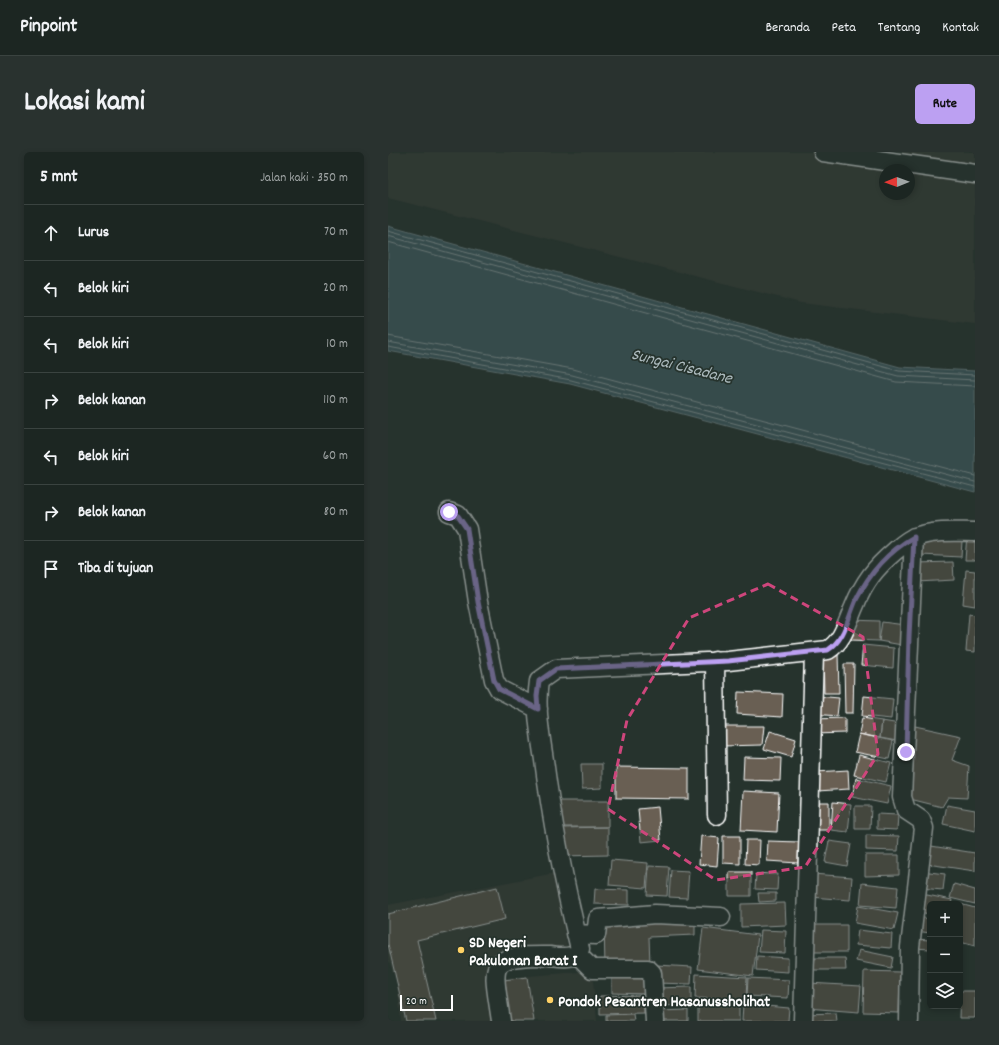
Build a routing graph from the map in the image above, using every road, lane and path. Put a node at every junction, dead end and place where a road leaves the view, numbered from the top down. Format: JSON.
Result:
{"nodes":[{"id":1,"x":824,"y":152,"type":"edge"},
{"id":2,"x":975,"y":174,"type":"edge"},
{"id":3,"x":449,"y":512,"type":"dead end"},
{"id":4,"x":975,"y":532,"type":"edge"},
{"id":5,"x":914,"y":537,"type":"junction"},
{"id":6,"x":814,"y":652,"type":"junction"},
{"id":7,"x":715,"y":661,"type":"junction"},
{"id":8,"x":538,"y":709,"type":"junction"},
{"id":9,"x":717,"y":815,"type":"dead end"},
{"id":10,"x":721,"y":917,"type":"dead end"},
{"id":11,"x":576,"y":934,"type":"junction"},
{"id":12,"x":577,"y":954,"type":"junction"},
{"id":13,"x":501,"y":1021,"type":"edge"},
{"id":14,"x":655,"y":1021,"type":"edge"},
{"id":15,"x":803,"y":1021,"type":"edge"},
{"id":16,"x":909,"y":1021,"type":"edge"}],
"edges":[{"from":1,"to":2,"type":"street"},
{"from":3,"to":8,"type":"street"},
{"from":4,"to":5,"type":"street"},
{"from":5,"to":6,"type":"street"},
{"from":5,"to":16,"type":"street"},
{"from":6,"to":7,"type":"street"},
{"from":6,"to":15,"type":"street"},
{"from":7,"to":8,"type":"street"},
{"from":7,"to":9,"type":"street"},
{"from":8,"to":11,"type":"street"},
{"from":10,"to":11,"type":"street"},
{"from":11,"to":12,"type":"street"},
{"from":12,"to":13,"type":"street"},
{"from":12,"to":14,"type":"street"}]}
